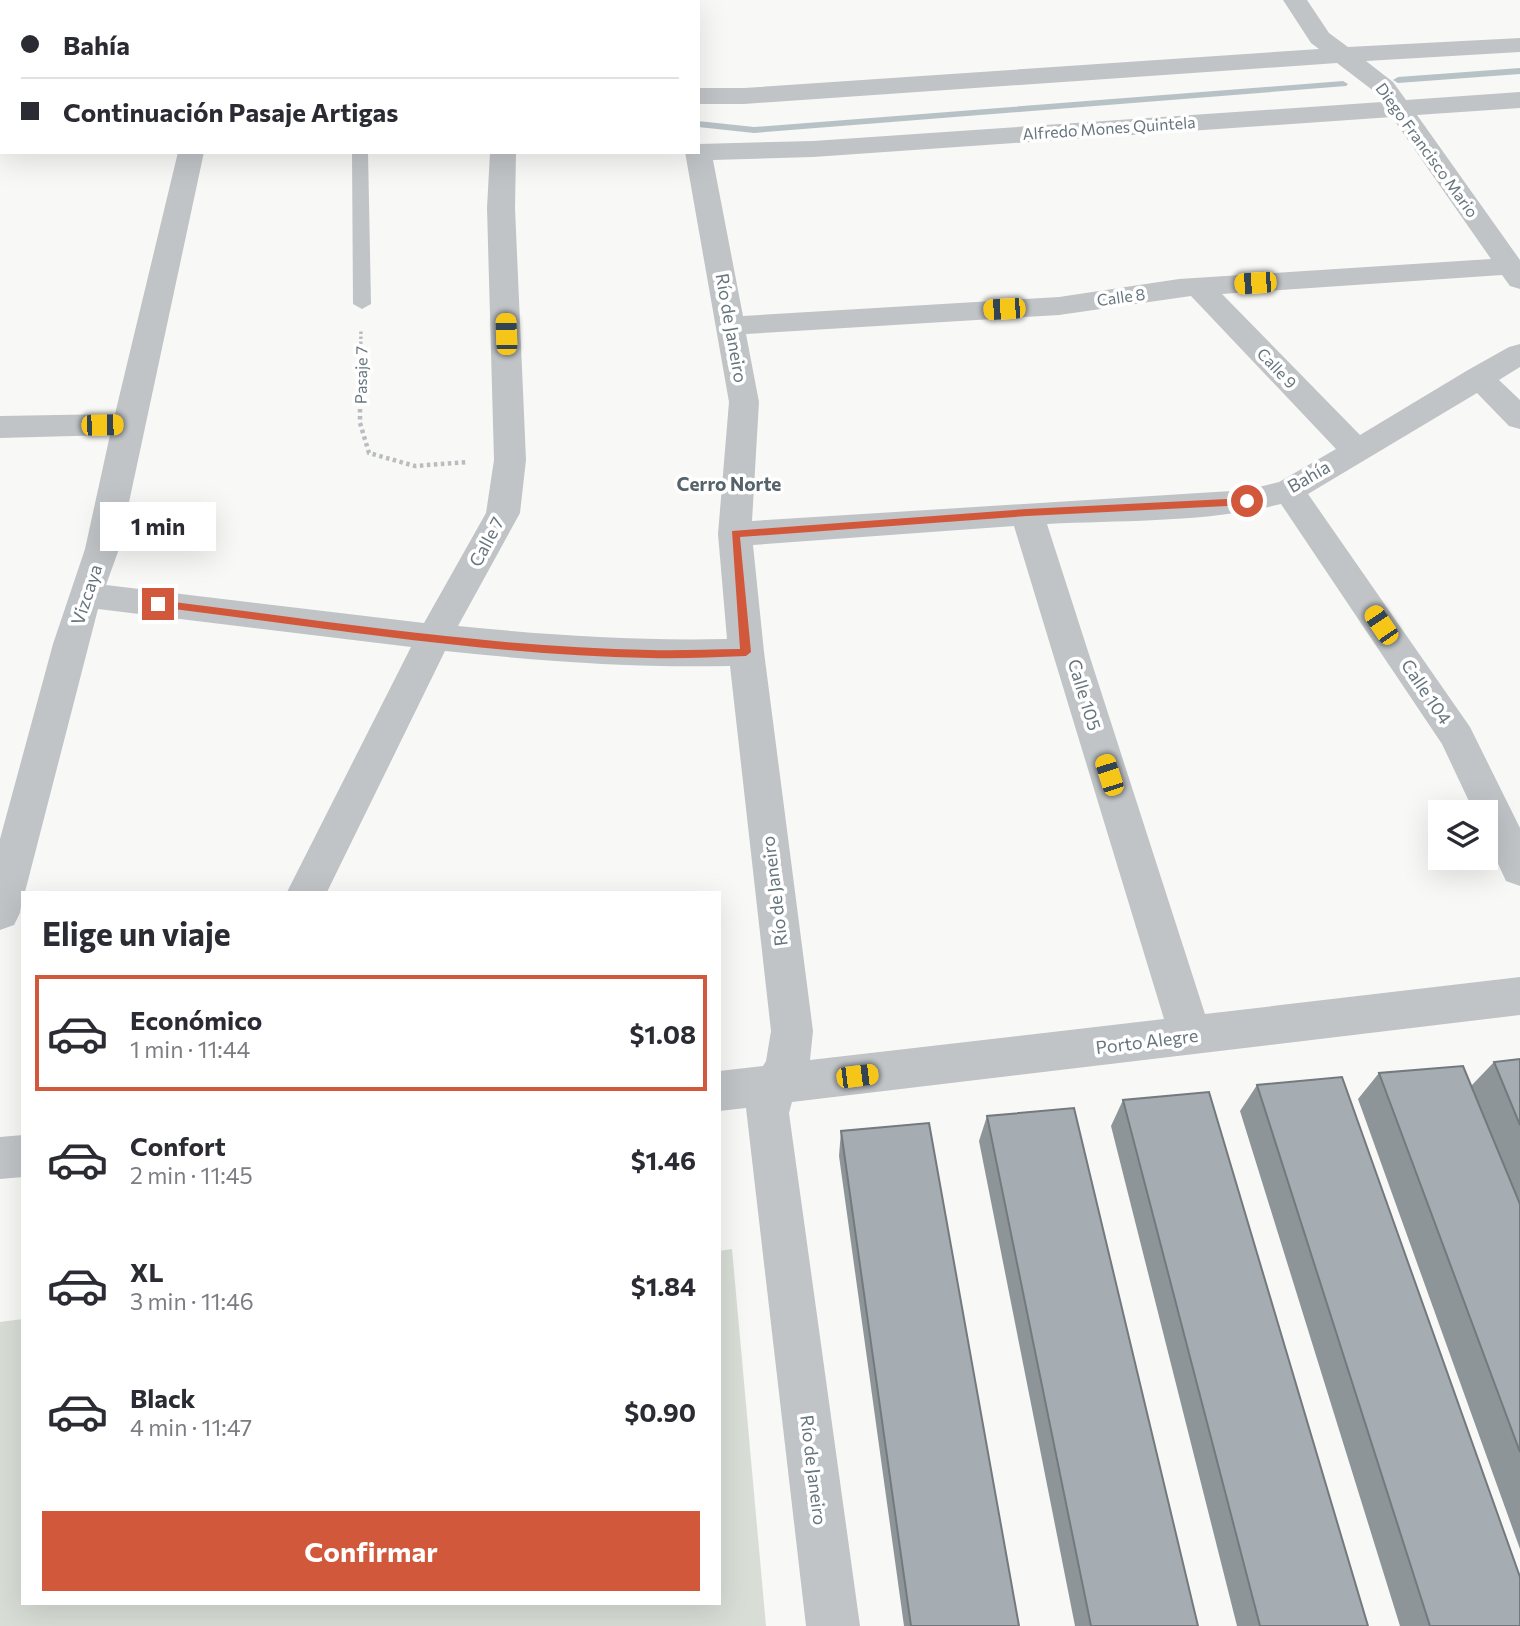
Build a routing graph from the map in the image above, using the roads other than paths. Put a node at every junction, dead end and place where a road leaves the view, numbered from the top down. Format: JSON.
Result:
{"nodes":[{"id":1,"x":1295,"y":0,"type":"edge"},
{"id":2,"x":1520,"y":45,"type":"edge"},
{"id":3,"x":1342,"y":55,"type":"junction"},
{"id":4,"x":700,"y":96,"type":"edge"},
{"id":5,"x":1520,"y":100,"type":"edge"},
{"id":6,"x":1398,"y":106,"type":"junction"},
{"id":7,"x":700,"y":152,"type":"edge"},
{"id":8,"x":191,"y":154,"type":"edge"},
{"id":9,"x":360,"y":154,"type":"edge"},
{"id":10,"x":503,"y":154,"type":"edge"},
{"id":11,"x":698,"y":154,"type":"edge"},
{"id":12,"x":1515,"y":273,"type":"edge"},
{"id":13,"x":1199,"y":287,"type":"junction"},
{"id":14,"x":362,"y":304,"type":"road end"},
{"id":15,"x":731,"y":326,"type":"junction"},
{"id":16,"x":1520,"y":354,"type":"edge"},
{"id":17,"x":1479,"y":377,"type":"junction"},
{"id":18,"x":1520,"y":419,"type":"edge"},
{"id":19,"x":128,"y":424,"type":"junction"},
{"id":20,"x":0,"y":427,"type":"edge"},
{"id":21,"x":1356,"y":450,"type":"junction"},
{"id":22,"x":1289,"y":491,"type":"junction"},
{"id":23,"x":1027,"y":513,"type":"junction"},
{"id":24,"x":735,"y":534,"type":"junction"},
{"id":25,"x":85,"y":595,"type":"junction"},
{"id":26,"x":434,"y":637,"type":"junction"},
{"id":27,"x":746,"y":652,"type":"junction"},
{"id":28,"x":1520,"y":869,"type":"edge"},
{"id":29,"x":307,"y":891,"type":"edge"},
{"id":30,"x":0,"y":913,"type":"edge"},
{"id":31,"x":1520,"y":996,"type":"edge"},
{"id":32,"x":1191,"y":1037,"type":"junction"},
{"id":33,"x":774,"y":1086,"type":"junction"},
{"id":34,"x":721,"y":1091,"type":"edge"},
{"id":35,"x":21,"y":1156,"type":"edge"},
{"id":36,"x":0,"y":1158,"type":"edge"},
{"id":37,"x":833,"y":1626,"type":"edge"}],
"edges":[{"from":1,"to":3,"type":"street","name":"Diego Francisco Mario"},
{"from":2,"to":3,"type":"street"},
{"from":3,"to":4,"type":"street"},
{"from":3,"to":6,"type":"street","name":"Diego Francisco Mario"},
{"from":5,"to":6,"type":"street","name":"Alfredo Mones Quintela"},
{"from":6,"to":7,"type":"street","name":"Alfredo Mones Quintela"},
{"from":6,"to":12,"type":"street","name":"Diego Francisco Mario"},
{"from":8,"to":19,"type":"street","name":"Vizcaya"},
{"from":9,"to":14,"type":"lane"},
{"from":10,"to":26,"type":"street","name":"Calle 7"},
{"from":11,"to":15,"type":"street","name":"Río de Janeiro"},
{"from":12,"to":13,"type":"street","name":"Calle 8"},
{"from":13,"to":15,"type":"street","name":"Calle 8"},
{"from":13,"to":21,"type":"street","name":"Calle 9"},
{"from":15,"to":24,"type":"street","name":"Río de Janeiro"},
{"from":16,"to":17,"type":"street","name":"Bahía"},
{"from":17,"to":18,"type":"street"},
{"from":17,"to":21,"type":"street","name":"Bahía"},
{"from":19,"to":20,"type":"street"},
{"from":19,"to":25,"type":"street","name":"Vizcaya"},
{"from":21,"to":22,"type":"street","name":"Bahía"},
{"from":22,"to":23,"type":"street","name":"Bahía"},
{"from":22,"to":28,"type":"street","name":"Calle 104"},
{"from":23,"to":24,"type":"street","name":"Bahía"},
{"from":23,"to":32,"type":"street","name":"Calle 105"},
{"from":24,"to":27,"type":"street","name":"Río de Janeiro"},
{"from":25,"to":26,"type":"street"},
{"from":25,"to":30,"type":"street","name":"Vizcaya"},
{"from":26,"to":27,"type":"street"},
{"from":26,"to":29,"type":"street","name":"Calle 7"},
{"from":27,"to":33,"type":"street","name":"Río de Janeiro"},
{"from":31,"to":32,"type":"street","name":"Porto Alegre"},
{"from":32,"to":33,"type":"street","name":"Porto Alegre"},
{"from":33,"to":34,"type":"street","name":"Porto Alegre"},
{"from":33,"to":37,"type":"street","name":"Río de Janeiro"},
{"from":35,"to":36,"type":"street"}]}
